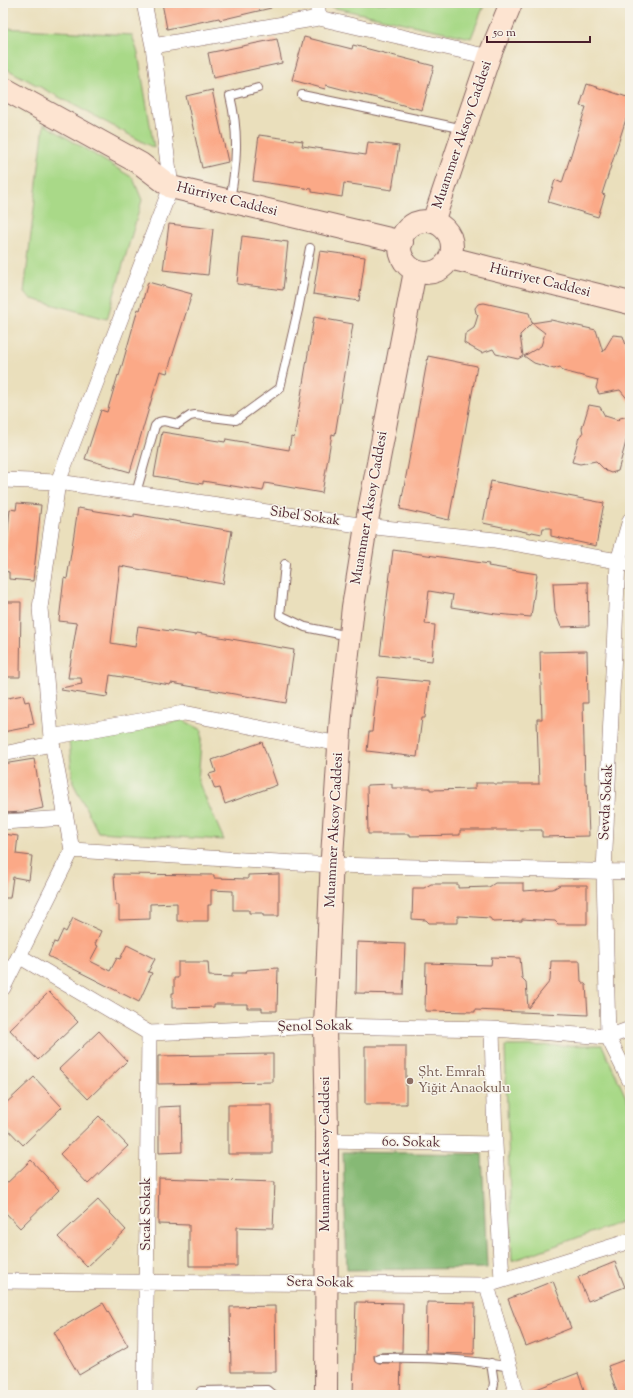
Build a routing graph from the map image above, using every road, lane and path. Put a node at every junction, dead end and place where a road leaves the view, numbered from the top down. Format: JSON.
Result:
{"nodes":[{"id":1,"x":144,"y":3,"type":"edge"},
{"id":2,"x":317,"y":3,"type":"edge"},
{"id":3,"x":511,"y":3,"type":"edge"},
{"id":4,"x":319,"y":18,"type":"junction"},
{"id":5,"x":154,"y":46,"type":"junction"},
{"id":6,"x":489,"y":57,"type":"junction"},
{"id":7,"x":3,"y":88,"type":"edge"},
{"id":8,"x":258,"y":88,"type":"dead end"},
{"id":9,"x":302,"y":95,"type":"dead end"},
{"id":10,"x":465,"y":129,"type":"junction"},
{"id":11,"x":171,"y":187,"type":"junction"},
{"id":12,"x":229,"y":201,"type":"junction"},
{"id":13,"x":433,"y":222,"type":"junction"},
{"id":14,"x":402,"y":242,"type":"junction"},
{"id":15,"x":310,"y":248,"type":"dead end"},
{"id":16,"x":450,"y":258,"type":"junction"},
{"id":17,"x":415,"y":271,"type":"junction"},
{"id":18,"x":630,"y":303,"type":"edge"},
{"id":19,"x":3,"y":480,"type":"edge"},
{"id":20,"x":58,"y":482,"type":"junction"},
{"id":21,"x":136,"y":493,"type":"junction"},
{"id":22,"x":630,"y":520,"type":"edge"},
{"id":23,"x":366,"y":526,"type":"junction"},
{"id":24,"x":624,"y":563,"type":"edge"},
{"id":25,"x":285,"y":564,"type":"dead end"},
{"id":26,"x":350,"y":636,"type":"junction"},
{"id":27,"x":51,"y":740,"type":"junction"},
{"id":28,"x":339,"y":744,"type":"junction"},
{"id":29,"x":3,"y":754,"type":"edge"},
{"id":30,"x":66,"y":818,"type":"junction"},
{"id":31,"x":3,"y":822,"type":"edge"},
{"id":32,"x":72,"y":850,"type":"junction"},
{"id":33,"x":332,"y":865,"type":"junction"},
{"id":34,"x":604,"y":872,"type":"junction"},
{"id":35,"x":630,"y":872,"type":"edge"},
{"id":36,"x":19,"y":956,"type":"junction"},
{"id":37,"x":3,"y":988,"type":"edge"},
{"id":38,"x":325,"y":1026,"type":"junction"},
{"id":39,"x":492,"y":1029,"type":"junction"},
{"id":40,"x":630,"y":1029,"type":"edge"},
{"id":41,"x":149,"y":1033,"type":"junction"},
{"id":42,"x":608,"y":1037,"type":"junction"},
{"id":43,"x":630,"y":1081,"type":"edge"},
{"id":44,"x":327,"y":1141,"type":"junction"},
{"id":45,"x":495,"y":1144,"type":"junction"},
{"id":46,"x":630,"y":1241,"type":"edge"},
{"id":47,"x":502,"y":1280,"type":"junction"},
{"id":48,"x":3,"y":1281,"type":"edge"},
{"id":49,"x":146,"y":1282,"type":"junction"},
{"id":50,"x":326,"y":1283,"type":"junction"},
{"id":51,"x":487,"y":1285,"type":"junction"},
{"id":52,"x":379,"y":1358,"type":"dead end"},
{"id":53,"x":491,"y":1363,"type":"junction"},
{"id":54,"x":510,"y":1367,"type":"junction"},
{"id":55,"x":201,"y":1391,"type":"dead end"},
{"id":56,"x":145,"y":1395,"type":"edge"},
{"id":57,"x":273,"y":1395,"type":"edge"},
{"id":58,"x":326,"y":1395,"type":"edge"},
{"id":59,"x":492,"y":1395,"type":"edge"},
{"id":60,"x":517,"y":1395,"type":"edge"}],
"edges":[{"from":1,"to":5,"type":"street"},
{"from":2,"to":4,"type":"street"},
{"from":3,"to":6,"type":"street","name":"Muammer Aksoy Caddesi"},
{"from":4,"to":5,"type":"street"},
{"from":4,"to":6,"type":"street"},
{"from":5,"to":11,"type":"street"},
{"from":6,"to":10,"type":"street","name":"Muammer Aksoy Caddesi"},
{"from":7,"to":11,"type":"street","name":"Hürriyet Caddesi"},
{"from":8,"to":12,"type":"lane"},
{"from":9,"to":10,"type":"lane"},
{"from":10,"to":13,"type":"street","name":"Muammer Aksoy Caddesi"},
{"from":11,"to":12,"type":"street","name":"Hürriyet Caddesi"},
{"from":11,"to":20,"type":"street"},
{"from":12,"to":14,"type":"street","name":"Hürriyet Caddesi"},
{"from":13,"to":14,"type":"street"},
{"from":13,"to":16,"type":"street"},
{"from":14,"to":17,"type":"street"},
{"from":15,"to":21,"type":"lane"},
{"from":16,"to":17,"type":"street"},
{"from":16,"to":18,"type":"street","name":"Hürriyet Caddesi"},
{"from":17,"to":23,"type":"street","name":"Muammer Aksoy Caddesi"},
{"from":19,"to":20,"type":"street","name":"Sibel Sokak"},
{"from":20,"to":21,"type":"street","name":"Sibel Sokak"},
{"from":20,"to":27,"type":"street"},
{"from":21,"to":23,"type":"street","name":"Sibel Sokak"},
{"from":22,"to":24,"type":"street","name":"Sevda Sokak"},
{"from":23,"to":24,"type":"street","name":"Sibel Sokak"},
{"from":23,"to":26,"type":"street","name":"Muammer Aksoy Caddesi"},
{"from":24,"to":34,"type":"street","name":"Sevda Sokak"},
{"from":25,"to":26,"type":"lane"},
{"from":26,"to":28,"type":"street","name":"Muammer Aksoy Caddesi"},
{"from":27,"to":28,"type":"street"},
{"from":27,"to":29,"type":"street"},
{"from":27,"to":30,"type":"street"},
{"from":28,"to":33,"type":"street","name":"Muammer Aksoy Caddesi"},
{"from":30,"to":31,"type":"street"},
{"from":30,"to":32,"type":"street"},
{"from":32,"to":33,"type":"street"},
{"from":32,"to":36,"type":"street"},
{"from":33,"to":34,"type":"street"},
{"from":33,"to":38,"type":"street","name":"Muammer Aksoy Caddesi"},
{"from":34,"to":35,"type":"street"},
{"from":34,"to":42,"type":"street","name":"Sevda Sokak"},
{"from":36,"to":37,"type":"street"},
{"from":36,"to":41,"type":"street"},
{"from":38,"to":39,"type":"street","name":"Şenol Sokak"},
{"from":38,"to":41,"type":"street","name":"Şenol Sokak"},
{"from":38,"to":44,"type":"street","name":"Muammer Aksoy Caddesi"},
{"from":39,"to":42,"type":"street","name":"Şenol Sokak"},
{"from":39,"to":45,"type":"street"},
{"from":40,"to":42,"type":"street","name":"Şenol Sokak"},
{"from":41,"to":49,"type":"street","name":"Sıcak Sokak"},
{"from":42,"to":43,"type":"street","name":"Sevda Sokak"},
{"from":44,"to":45,"type":"street","name":"60. Sokak"},
{"from":44,"to":50,"type":"street","name":"Muammer Aksoy Caddesi"},
{"from":45,"to":47,"type":"street"},
{"from":46,"to":47,"type":"street","name":"Sera Sokak"},
{"from":47,"to":51,"type":"street","name":"Sera Sokak"},
{"from":48,"to":49,"type":"street","name":"Sera Sokak"},
{"from":49,"to":50,"type":"street","name":"Sera Sokak"},
{"from":49,"to":56,"type":"street","name":"Sıcak Sokak"},
{"from":50,"to":51,"type":"street","name":"Sera Sokak"},
{"from":50,"to":58,"type":"street","name":"Muammer Aksoy Caddesi"},
{"from":51,"to":54,"type":"street"},
{"from":52,"to":53,"type":"lane"},
{"from":53,"to":54,"type":"lane"},
{"from":53,"to":59,"type":"lane"},
{"from":54,"to":60,"type":"street"},
{"from":55,"to":57,"type":"lane"}]}
